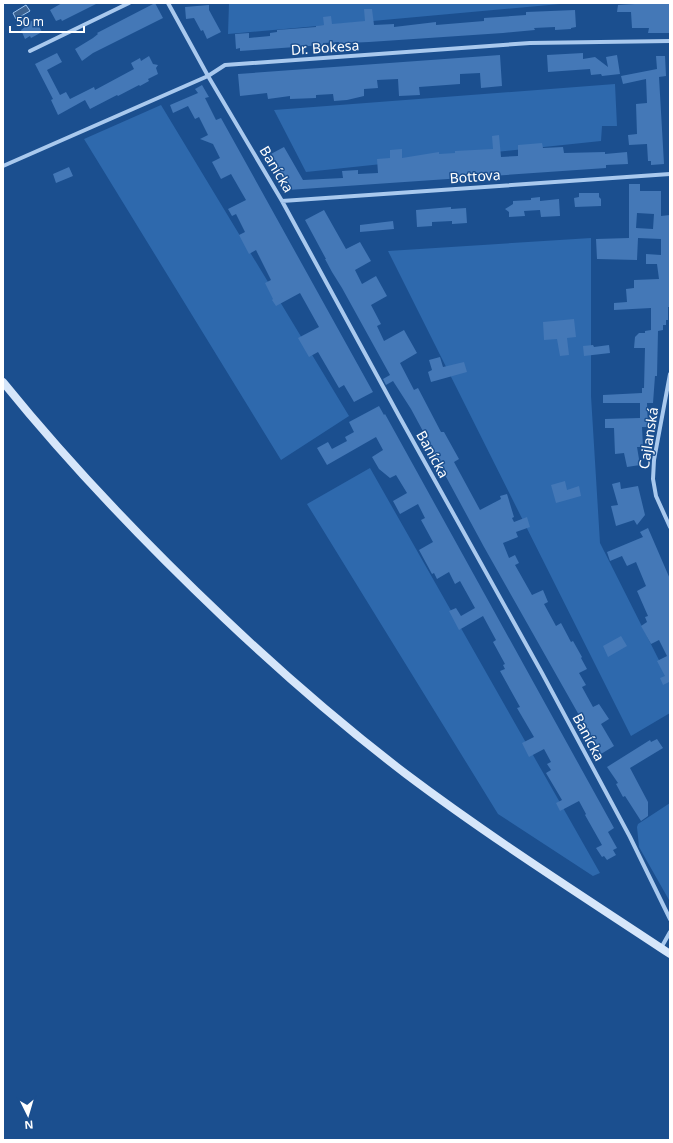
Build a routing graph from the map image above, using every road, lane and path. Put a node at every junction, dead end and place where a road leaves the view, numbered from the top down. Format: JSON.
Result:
{"nodes":[{"id":1,"x":129,"y":3,"type":"edge"},
{"id":2,"x":168,"y":3,"type":"edge"},
{"id":3,"x":670,"y":41,"type":"edge"},
{"id":4,"x":30,"y":51,"type":"dead end"},
{"id":5,"x":208,"y":76,"type":"junction"},
{"id":6,"x":3,"y":166,"type":"edge"},
{"id":7,"x":670,"y":174,"type":"edge"},
{"id":8,"x":282,"y":201,"type":"junction"},
{"id":9,"x":670,"y":374,"type":"edge"},
{"id":10,"x":3,"y":382,"type":"edge"},
{"id":11,"x":670,"y":527,"type":"edge"},
{"id":12,"x":670,"y":919,"type":"edge"},
{"id":13,"x":670,"y":932,"type":"edge"},
{"id":14,"x":660,"y":948,"type":"junction"},
{"id":15,"x":670,"y":954,"type":"edge"}],
"edges":[{"from":1,"to":4,"type":"street"},
{"from":2,"to":5,"type":"street","name":"Banícka"},
{"from":3,"to":5,"type":"street","name":"Dr. Bokesa"},
{"from":5,"to":6,"type":"street","name":"Dr. Bokesa"},
{"from":5,"to":8,"type":"street","name":"Banícka"},
{"from":7,"to":8,"type":"street","name":"Bottova"},
{"from":8,"to":12,"type":"street","name":"Banícka"},
{"from":9,"to":11,"type":"street","name":"Cajlanská"},
{"from":10,"to":14,"type":"main road"},
{"from":13,"to":14,"type":"street"},
{"from":14,"to":15,"type":"main road"}]}
